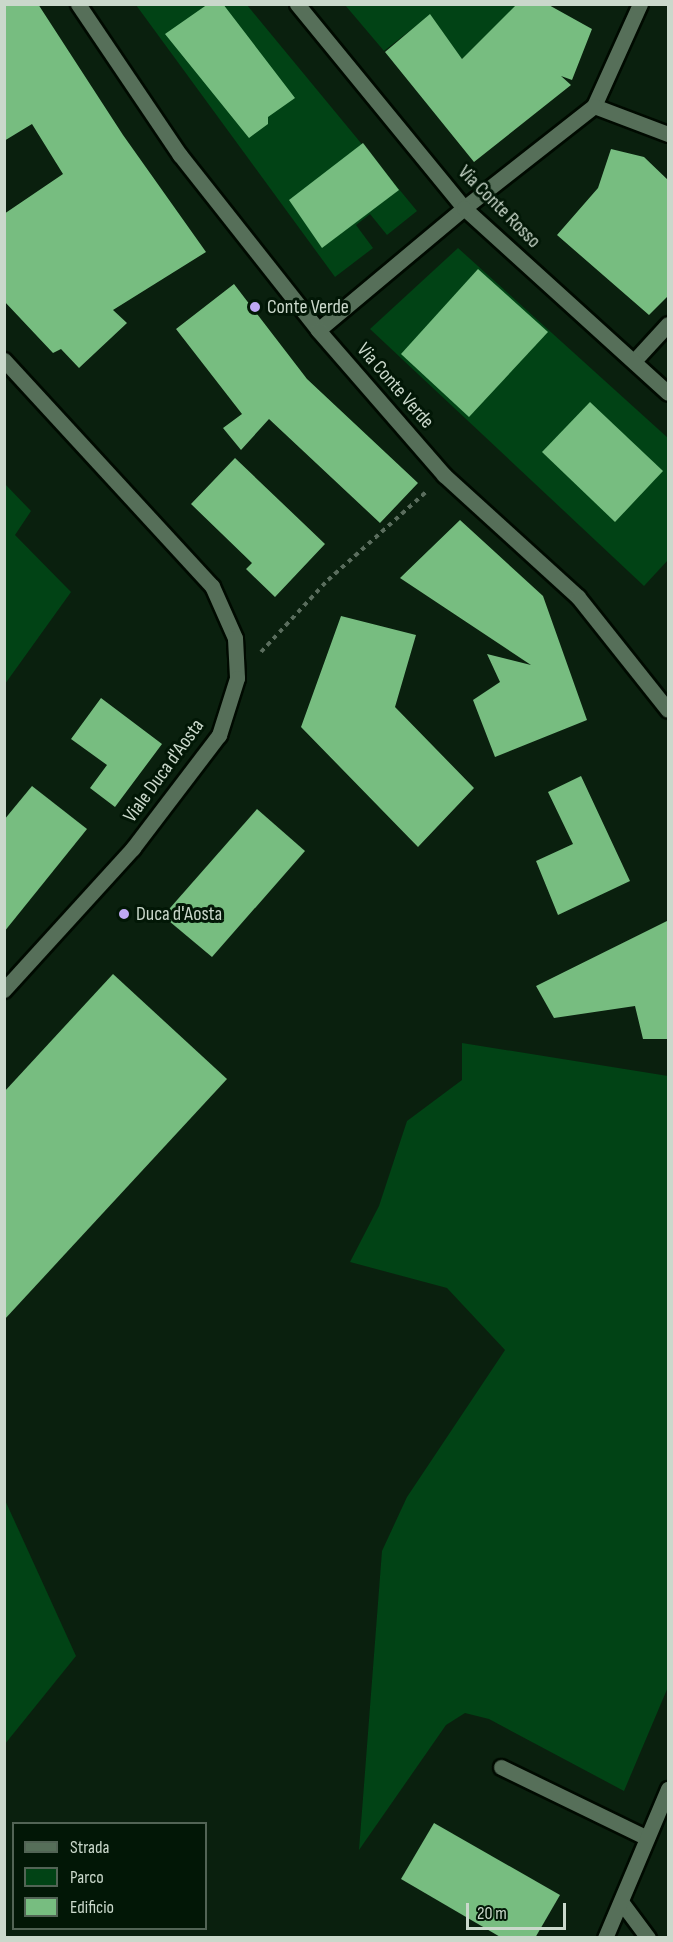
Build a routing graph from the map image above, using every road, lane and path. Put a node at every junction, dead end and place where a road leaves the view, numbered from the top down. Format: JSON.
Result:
{"nodes":[{"id":1,"x":78,"y":4,"type":"edge"},
{"id":2,"x":297,"y":4,"type":"edge"},
{"id":3,"x":640,"y":4,"type":"edge"},
{"id":4,"x":594,"y":106,"type":"junction"},
{"id":5,"x":669,"y":134,"type":"edge"},
{"id":6,"x":464,"y":208,"type":"junction"},
{"id":7,"x":669,"y":324,"type":"edge"},
{"id":8,"x":318,"y":330,"type":"junction"},
{"id":9,"x":4,"y":360,"type":"edge"},
{"id":10,"x":634,"y":362,"type":"junction"},
{"id":11,"x":669,"y":393,"type":"edge"},
{"id":12,"x":444,"y":475,"type":"junction"},
{"id":13,"x":237,"y":678,"type":"junction"},
{"id":14,"x":669,"y":710,"type":"edge"},
{"id":15,"x":4,"y":990,"type":"edge"},
{"id":16,"x":501,"y":1767,"type":"dead end"},
{"id":17,"x":669,"y":1789,"type":"edge"},
{"id":18,"x":647,"y":1838,"type":"junction"},
{"id":19,"x":622,"y":1903,"type":"junction"},
{"id":20,"x":605,"y":1938,"type":"edge"},
{"id":21,"x":648,"y":1938,"type":"edge"}],
"edges":[{"from":1,"to":8,"type":"street","name":"Via Conte Verde"},
{"from":2,"to":6,"type":"street","name":"Via Conte Rosso"},
{"from":3,"to":4,"type":"street"},
{"from":4,"to":5,"type":"street"},
{"from":4,"to":6,"type":"street"},
{"from":6,"to":8,"type":"street"},
{"from":6,"to":10,"type":"street","name":"Via Conte Rosso"},
{"from":7,"to":10,"type":"street"},
{"from":8,"to":12,"type":"street","name":"Via Conte Verde"},
{"from":9,"to":13,"type":"street","name":"Viale Duca d'Aosta"},
{"from":10,"to":11,"type":"street","name":"Via Conte Rosso"},
{"from":12,"to":13,"type":"path"},
{"from":12,"to":14,"type":"street","name":"Via Conte Verde"},
{"from":13,"to":15,"type":"street","name":"Viale Duca d'Aosta"},
{"from":16,"to":18,"type":"street"},
{"from":17,"to":18,"type":"street"},
{"from":18,"to":19,"type":"street"},
{"from":19,"to":20,"type":"street"},
{"from":19,"to":21,"type":"street"}]}
